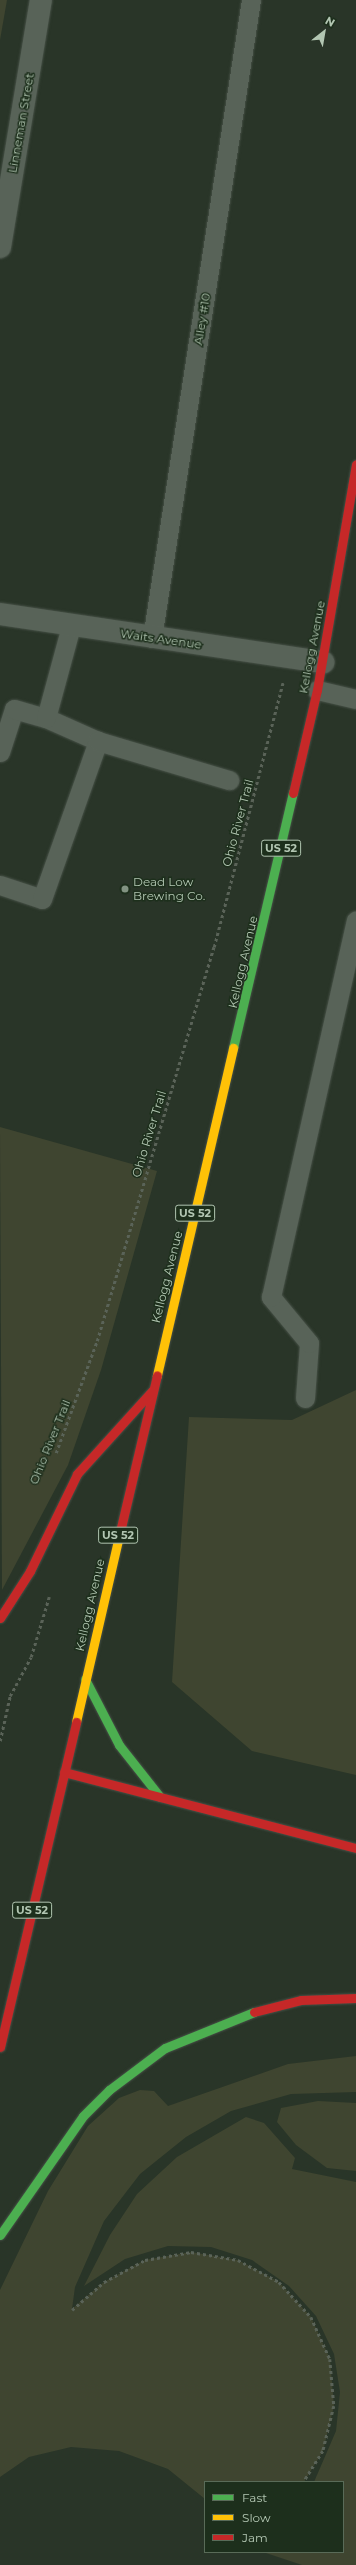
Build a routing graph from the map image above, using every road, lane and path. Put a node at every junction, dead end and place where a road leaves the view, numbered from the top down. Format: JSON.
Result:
{"nodes":[{"id":1,"x":41,"y":0,"type":"edge"},
{"id":2,"x":251,"y":0,"type":"edge"},
{"id":3,"x":0,"y":247,"type":"edge"},
{"id":4,"x":356,"y":464,"type":"edge"},
{"id":5,"x":0,"y":614,"type":"edge"},
{"id":6,"x":71,"y":626,"type":"junction"},
{"id":7,"x":152,"y":638,"type":"junction"},
{"id":8,"x":323,"y":662,"type":"junction"},
{"id":9,"x":317,"y":690,"type":"junction"},
{"id":10,"x":356,"y":699,"type":"edge"},
{"id":11,"x":277,"y":706,"type":"dead end"},
{"id":12,"x":46,"y":718,"type":"junction"},
{"id":13,"x":98,"y":741,"type":"junction"},
{"id":14,"x":0,"y":752,"type":"edge"},
{"id":15,"x":229,"y":780,"type":"dead end"},
{"id":16,"x":0,"y":886,"type":"edge"},
{"id":17,"x":356,"y":920,"type":"edge"},
{"id":18,"x":152,"y":1390,"type":"junction"},
{"id":19,"x":305,"y":1398,"type":"dead end"},
{"id":20,"x":53,"y":1460,"type":"dead end"},
{"id":21,"x":51,"y":1591,"type":"dead end"},
{"id":22,"x":0,"y":1618,"type":"edge"},
{"id":23,"x":85,"y":1679,"type":"junction"},
{"id":24,"x":0,"y":1741,"type":"edge"},
{"id":25,"x":64,"y":1772,"type":"junction"},
{"id":26,"x":160,"y":1797,"type":"junction"},
{"id":27,"x":356,"y":1848,"type":"edge"},
{"id":28,"x":356,"y":1998,"type":"edge"},
{"id":29,"x":0,"y":2047,"type":"edge"},
{"id":30,"x":0,"y":2235,"type":"edge"},
{"id":31,"x":72,"y":2310,"type":"dead end"},
{"id":32,"x":305,"y":2481,"type":"edge"}],
"edges":[{"from":1,"to":3,"type":"street","name":"Linneman Street"},
{"from":2,"to":7,"type":"lane","name":"Alley #10"},
{"from":4,"to":8,"type":"main road","name":"Kellogg Avenue","number":"US 52"},
{"from":5,"to":6,"type":"street","name":"Waits Avenue"},
{"from":6,"to":7,"type":"street","name":"Waits Avenue"},
{"from":6,"to":12,"type":"lane"},
{"from":7,"to":8,"type":"street","name":"Waits Avenue"},
{"from":8,"to":9,"type":"main road","name":"Kellogg Avenue","number":"US 52"},
{"from":9,"to":10,"type":"lane"},
{"from":9,"to":18,"type":"main road","name":"Kellogg Avenue","number":"US 52"},
{"from":11,"to":20,"type":"path","name":"Ohio River Trail"},
{"from":12,"to":13,"type":"lane"},
{"from":12,"to":14,"type":"lane"},
{"from":13,"to":15,"type":"lane"},
{"from":13,"to":16,"type":"lane"},
{"from":17,"to":19,"type":"lane"},
{"from":18,"to":22,"type":"main road"},
{"from":18,"to":23,"type":"main road","name":"Kellogg Avenue","number":"US 52"},
{"from":21,"to":24,"type":"path"},
{"from":23,"to":25,"type":"main road","name":"Kellogg Avenue","number":"US 52"},
{"from":23,"to":26,"type":"main road"},
{"from":25,"to":26,"type":"main road"},
{"from":25,"to":29,"type":"main road","name":"Kellogg Avenue","number":"US 52"},
{"from":26,"to":27,"type":"main road"},
{"from":28,"to":30,"type":"main road"},
{"from":31,"to":32,"type":"path"}]}
